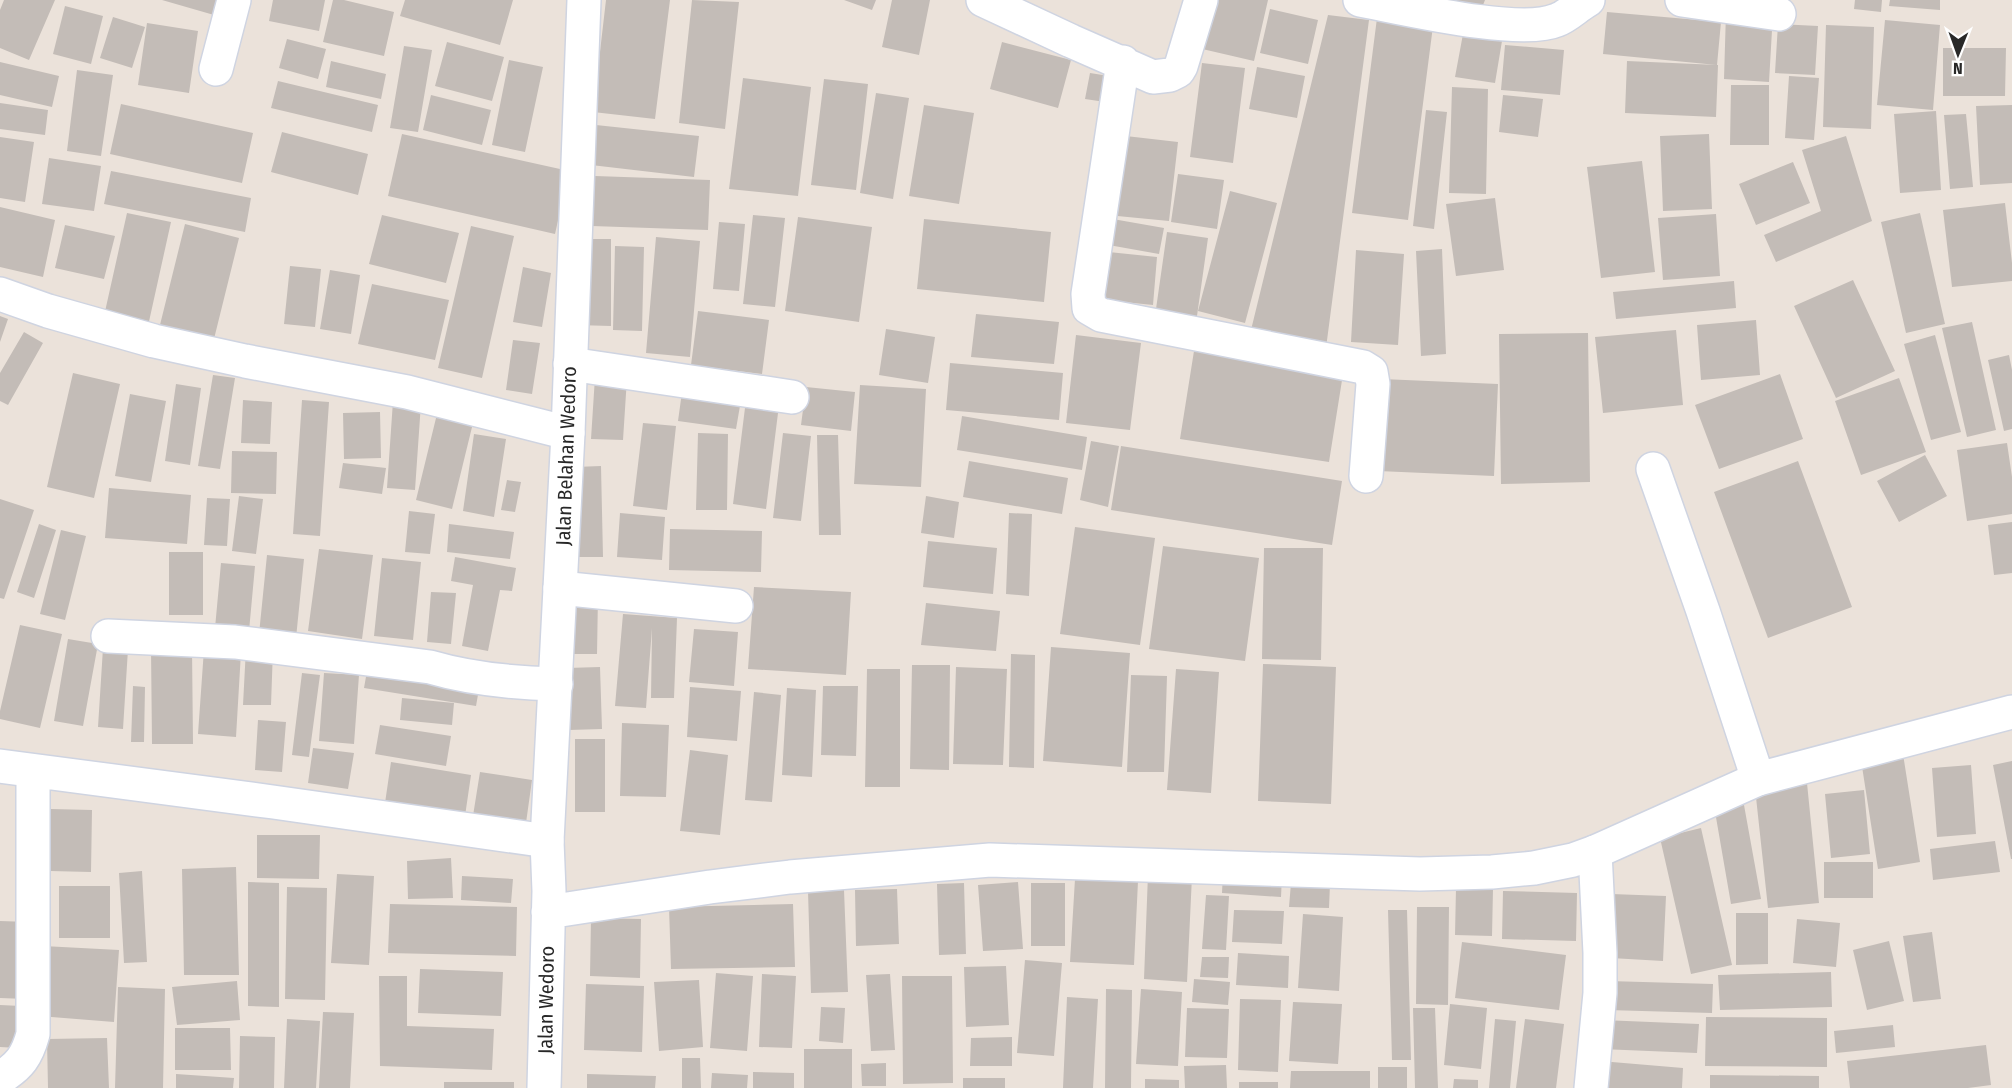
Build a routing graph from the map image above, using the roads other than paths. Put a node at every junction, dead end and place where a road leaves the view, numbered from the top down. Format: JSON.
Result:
{"nodes":[{"id":1,"x":234,"y":0,"type":"edge"},
{"id":2,"x":584,"y":0,"type":"edge"},
{"id":3,"x":983,"y":0,"type":"edge"},
{"id":4,"x":1201,"y":0,"type":"edge"},
{"id":5,"x":1360,"y":0,"type":"edge"},
{"id":6,"x":1587,"y":0,"type":"edge"},
{"id":7,"x":1682,"y":0,"type":"edge"},
{"id":8,"x":1779,"y":14,"type":"dead end"},
{"id":9,"x":1123,"y":62,"type":"junction"},
{"id":10,"x":216,"y":69,"type":"dead end"},
{"id":11,"x":0,"y":294,"type":"edge"},
{"id":12,"x":570,"y":364,"type":"junction"},
{"id":13,"x":792,"y":397,"type":"dead end"},
{"id":14,"x":568,"y":433,"type":"junction"},
{"id":15,"x":1653,"y":468,"type":"dead end"},
{"id":16,"x":1366,"y":476,"type":"dead end"},
{"id":17,"x":560,"y":588,"type":"junction"},
{"id":18,"x":736,"y":606,"type":"dead end"},
{"id":19,"x":108,"y":636,"type":"dead end"},
{"id":20,"x":556,"y":684,"type":"junction"},
{"id":21,"x":2012,"y":712,"type":"edge"},
{"id":22,"x":0,"y":766,"type":"edge"},
{"id":23,"x":33,"y":771,"type":"junction"},
{"id":24,"x":1758,"y":778,"type":"junction"},
{"id":25,"x":547,"y":841,"type":"junction"},
{"id":26,"x":1595,"y":852,"type":"junction"},
{"id":27,"x":548,"y":912,"type":"junction"},
{"id":28,"x":0,"y":1078,"type":"edge"},
{"id":29,"x":544,"y":1088,"type":"edge"},
{"id":30,"x":1591,"y":1088,"type":"edge"}],
"edges":[{"from":1,"to":10,"type":"street"},
{"from":2,"to":12,"type":"street","name":"Jalan Belahan Wedoro"},
{"from":3,"to":9,"type":"street"},
{"from":4,"to":9,"type":"street"},
{"from":5,"to":6,"type":"street"},
{"from":7,"to":8,"type":"street"},
{"from":9,"to":16,"type":"street"},
{"from":11,"to":14,"type":"street"},
{"from":12,"to":13,"type":"street"},
{"from":12,"to":14,"type":"street","name":"Jalan Belahan Wedoro"},
{"from":14,"to":17,"type":"street","name":"Jalan Belahan Wedoro"},
{"from":15,"to":24,"type":"street"},
{"from":17,"to":18,"type":"street"},
{"from":17,"to":20,"type":"street","name":"Jalan Belahan Wedoro"},
{"from":19,"to":20,"type":"street"},
{"from":20,"to":25,"type":"street","name":"Jalan Belahan Wedoro"},
{"from":21,"to":24,"type":"street"},
{"from":22,"to":23,"type":"street"},
{"from":23,"to":25,"type":"street"},
{"from":23,"to":28,"type":"street"},
{"from":24,"to":26,"type":"street"},
{"from":25,"to":27,"type":"street","name":"Jalan Belahan Wedoro"},
{"from":26,"to":27,"type":"street"},
{"from":26,"to":30,"type":"street"},
{"from":27,"to":29,"type":"street","name":"Jalan Wedoro"}]}
